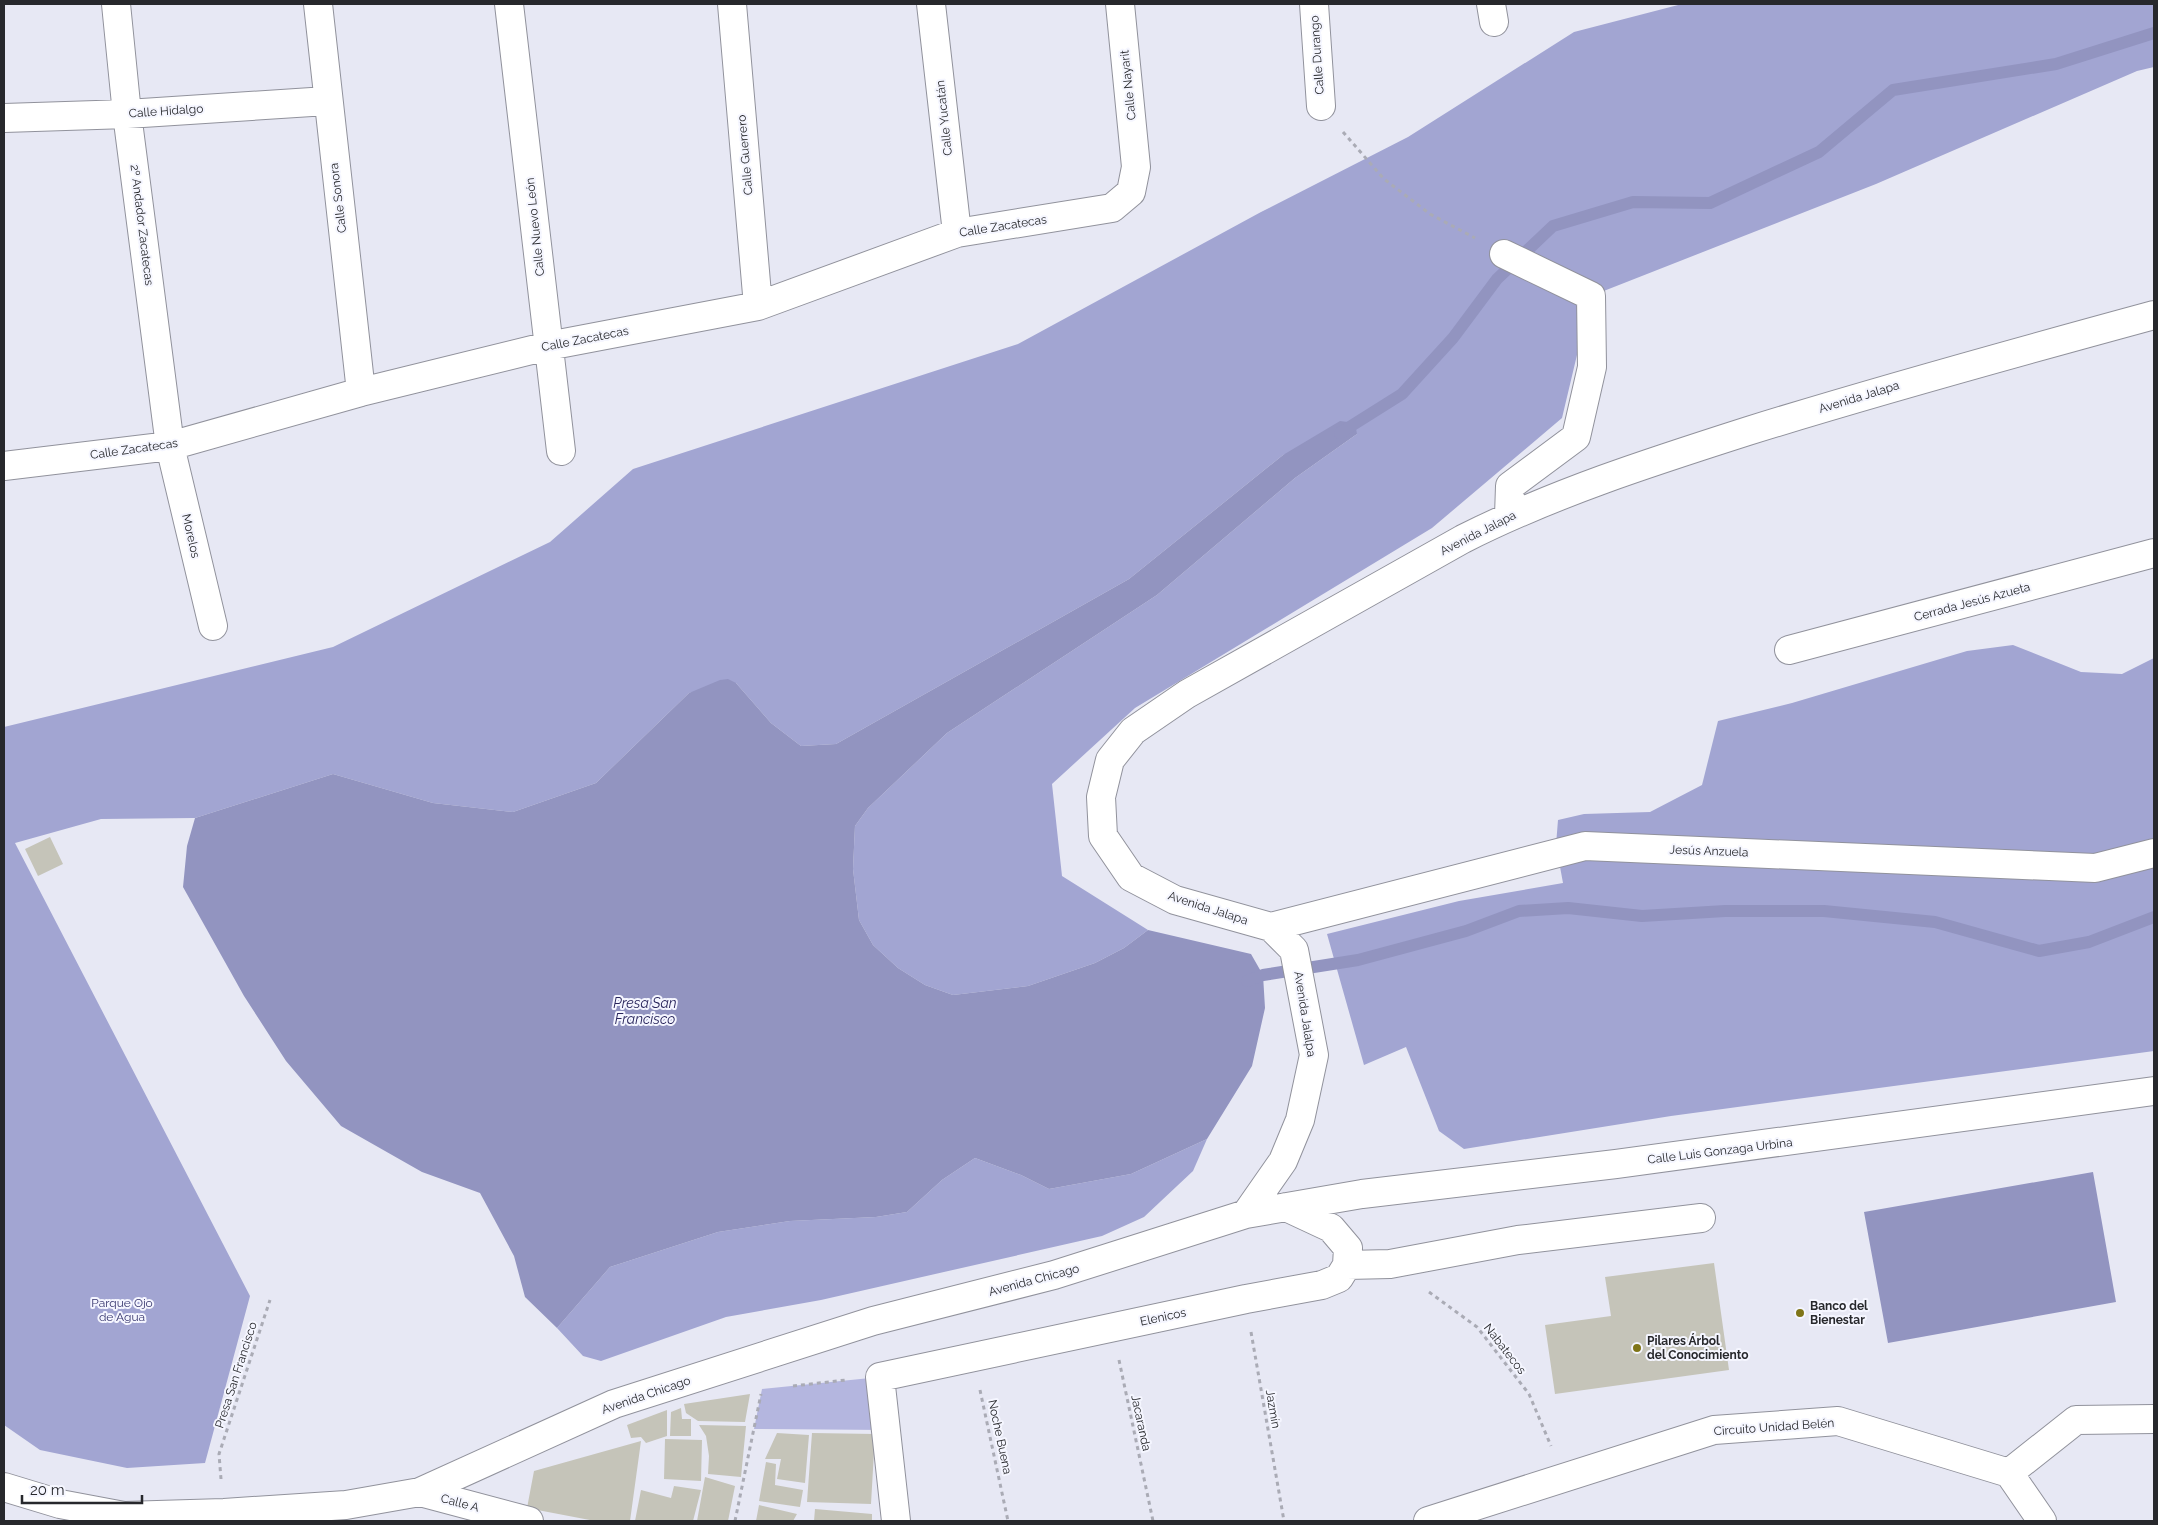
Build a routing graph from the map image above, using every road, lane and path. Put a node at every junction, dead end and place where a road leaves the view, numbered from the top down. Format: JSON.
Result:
{"nodes":[{"id":1,"x":116,"y":4,"type":"edge"},
{"id":2,"x":318,"y":4,"type":"edge"},
{"id":3,"x":509,"y":4,"type":"edge"},
{"id":4,"x":732,"y":4,"type":"edge"},
{"id":5,"x":931,"y":4,"type":"edge"},
{"id":6,"x":1120,"y":4,"type":"edge"},
{"id":7,"x":1314,"y":4,"type":"edge"},
{"id":8,"x":327,"y":101,"type":"junction"},
{"id":9,"x":1321,"y":106,"type":"joint"},
{"id":10,"x":127,"y":114,"type":"junction"},
{"id":11,"x":4,"y":118,"type":"edge"},
{"id":12,"x":1136,"y":167,"type":"joint"},
{"id":13,"x":957,"y":233,"type":"junction"},
{"id":14,"x":1504,"y":254,"type":"joint"},
{"id":15,"x":758,"y":306,"type":"junction"},
{"id":16,"x":2154,"y":315,"type":"edge"},
{"id":17,"x":548,"y":346,"type":"junction"},
{"id":18,"x":361,"y":392,"type":"junction"},
{"id":19,"x":170,"y":446,"type":"junction"},
{"id":20,"x":561,"y":451,"type":"dead end"},
{"id":21,"x":4,"y":466,"type":"edge"},
{"id":22,"x":1509,"y":516,"type":"junction"},
{"id":23,"x":2154,"y":553,"type":"edge"},
{"id":24,"x":213,"y":626,"type":"dead end"},
{"id":25,"x":1789,"y":650,"type":"dead end"},
{"id":26,"x":2154,"y":852,"type":"edge"},
{"id":27,"x":1271,"y":927,"type":"junction"},
{"id":28,"x":2154,"y":1092,"type":"edge"},
{"id":29,"x":1286,"y":1207,"type":"junction"},
{"id":30,"x":1246,"y":1214,"type":"junction"},
{"id":31,"x":1700,"y":1218,"type":"dead end"},
{"id":32,"x":1390,"y":1264,"type":"junction"},
{"id":33,"x":1347,"y":1265,"type":"junction"},
{"id":34,"x":1246,"y":1299,"type":"junction"},
{"id":35,"x":270,"y":1300,"type":"dead end"},
{"id":36,"x":1112,"y":1328,"type":"junction"},
{"id":37,"x":974,"y":1357,"type":"junction"},
{"id":38,"x":880,"y":1377,"type":"junction"},
{"id":39,"x":792,"y":1386,"type":"dead end"},
{"id":40,"x":762,"y":1389,"type":"dead end"},
{"id":41,"x":2154,"y":1419,"type":"edge"},
{"id":42,"x":219,"y":1454,"type":"dead end"},
{"id":43,"x":2009,"y":1473,"type":"junction"},
{"id":44,"x":1565,"y":1479,"type":"junction"},
{"id":45,"x":4,"y":1487,"type":"edge"},
{"id":46,"x":420,"y":1492,"type":"junction"},
{"id":47,"x":168,"y":1518,"type":"edge"},
{"id":48,"x":529,"y":1521,"type":"edge"},
{"id":49,"x":735,"y":1521,"type":"edge"},
{"id":50,"x":896,"y":1521,"type":"edge"},
{"id":51,"x":1008,"y":1521,"type":"edge"},
{"id":52,"x":1153,"y":1521,"type":"edge"},
{"id":53,"x":1284,"y":1521,"type":"edge"},
{"id":54,"x":1428,"y":1521,"type":"edge"},
{"id":55,"x":2042,"y":1521,"type":"edge"}],
"edges":[{"from":1,"to":10,"type":"street","name":"2º Andador Zacatecas"},
{"from":2,"to":8,"type":"street","name":"Calle Sonora"},
{"from":3,"to":17,"type":"street","name":"Calle Nuevo León"},
{"from":4,"to":15,"type":"street","name":"Calle Guerrero"},
{"from":5,"to":13,"type":"street","name":"Calle Yucatán"},
{"from":6,"to":12,"type":"street","name":"Calle Nayarit"},
{"from":7,"to":9,"type":"street","name":"Calle Durango"},
{"from":8,"to":10,"type":"street","name":"Calle Hidalgo"},
{"from":8,"to":18,"type":"street","name":"Calle Sonora"},
{"from":9,"to":14,"type":"path"},
{"from":10,"to":11,"type":"street","name":"Calle Hidalgo"},
{"from":10,"to":19,"type":"street","name":"2º Andador Zacatecas"},
{"from":12,"to":13,"type":"street","name":"Calle Zacatecas"},
{"from":13,"to":15,"type":"street","name":"Calle Zacatecas"},
{"from":14,"to":22,"type":"street"},
{"from":15,"to":17,"type":"street","name":"Calle Zacatecas"},
{"from":16,"to":22,"type":"street","name":"Avenida Jalapa"},
{"from":17,"to":18,"type":"street","name":"Calle Zacatecas"},
{"from":17,"to":20,"type":"street","name":"Calle Nuevo León"},
{"from":18,"to":19,"type":"street","name":"Calle Zacatecas"},
{"from":19,"to":21,"type":"street","name":"Calle Zacatecas"},
{"from":19,"to":24,"type":"street","name":"Morelos"},
{"from":22,"to":27,"type":"street","name":"Avenida Jalapa"},
{"from":23,"to":25,"type":"street","name":"Cerrada Jesús Azueta"},
{"from":26,"to":27,"type":"street","name":"Jesús Anzuela"},
{"from":27,"to":30,"type":"street","name":"Avenida Jalalpa"},
{"from":28,"to":29,"type":"street","name":"Calle Luis Gonzaga Urbina"},
{"from":29,"to":30,"type":"street","name":"Avenida Chicago"},
{"from":29,"to":33,"type":"street"},
{"from":30,"to":46,"type":"street","name":"Avenida Chicago"},
{"from":31,"to":32,"type":"street"},
{"from":32,"to":33,"type":"street"},
{"from":32,"to":44,"type":"path","name":"Nabatecos"},
{"from":33,"to":34,"type":"street","name":"Elenicos"},
{"from":34,"to":36,"type":"street","name":"Elenicos"},
{"from":34,"to":53,"type":"path","name":"Jazmín"},
{"from":35,"to":42,"type":"path","name":"Presa San Francisco"},
{"from":36,"to":37,"type":"street","name":"Elenicos"},
{"from":36,"to":52,"type":"path","name":"Jacaranda"},
{"from":37,"to":38,"type":"street","name":"Elenicos"},
{"from":37,"to":51,"type":"path","name":"Noche Buena"},
{"from":38,"to":39,"type":"path"},
{"from":38,"to":50,"type":"street"},
{"from":40,"to":49,"type":"path"},
{"from":41,"to":43,"type":"street"},
{"from":43,"to":44,"type":"street","name":"Circuito Unidad Belén"},
{"from":43,"to":55,"type":"street"},
{"from":44,"to":54,"type":"street","name":"Circuito Unidad Belén"},
{"from":45,"to":47,"type":"street","name":"Avenida Chicago"},
{"from":46,"to":47,"type":"street","name":"Avenida Chicago"},
{"from":46,"to":48,"type":"street","name":"Calle A"}]}
